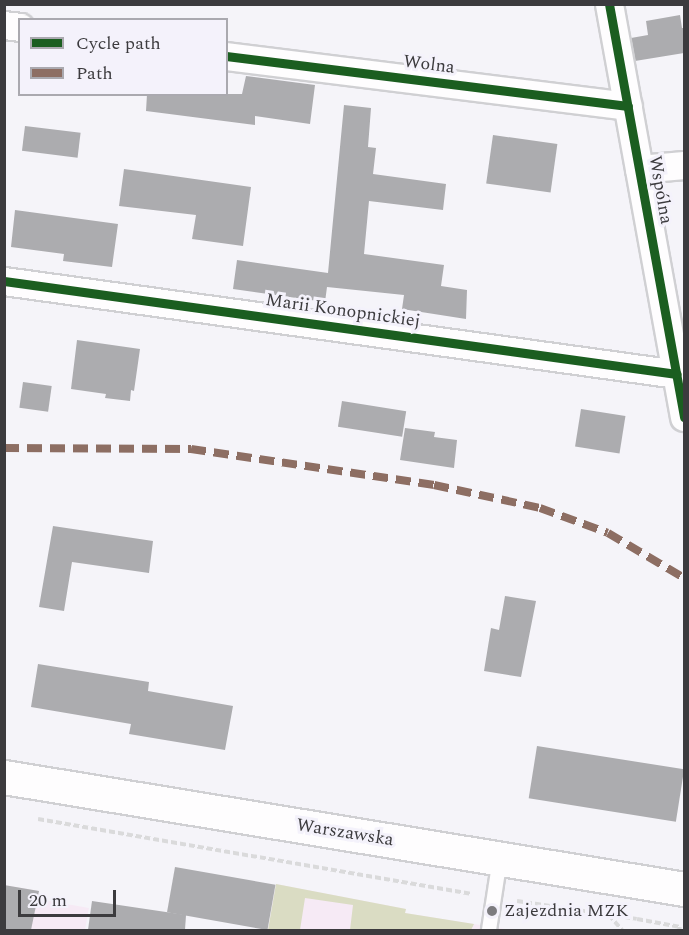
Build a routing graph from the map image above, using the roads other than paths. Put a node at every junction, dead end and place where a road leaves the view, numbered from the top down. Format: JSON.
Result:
{"nodes":[{"id":1,"x":609,"y":4,"type":"edge"},
{"id":2,"x":228,"y":56,"type":"edge"},
{"id":3,"x":628,"y":106,"type":"junction"},
{"id":4,"x":684,"y":165,"type":"edge"},
{"id":5,"x":639,"y":169,"type":"junction"},
{"id":6,"x":4,"y":281,"type":"edge"},
{"id":7,"x":677,"y":374,"type":"junction"},
{"id":8,"x":684,"y":415,"type":"edge"},
{"id":9,"x":4,"y":777,"type":"edge"},
{"id":10,"x":500,"y":858,"type":"junction"},
{"id":11,"x":684,"y":889,"type":"edge"},
{"id":12,"x":489,"y":929,"type":"edge"}],
"edges":[{"from":1,"to":3,"type":"street","name":"Wspólna"},
{"from":2,"to":3,"type":"street","name":"Wolna"},
{"from":3,"to":5,"type":"street","name":"Wspólna"},
{"from":4,"to":5,"type":"street"},
{"from":5,"to":7,"type":"street","name":"Wspólna"},
{"from":6,"to":7,"type":"street","name":"Marii Konopnickiej"},
{"from":7,"to":8,"type":"street","name":"Wspólna"},
{"from":9,"to":10,"type":"main road","name":"Warszawska"},
{"from":10,"to":11,"type":"main road","name":"Warszawska"},
{"from":10,"to":12,"type":"lane"}]}
